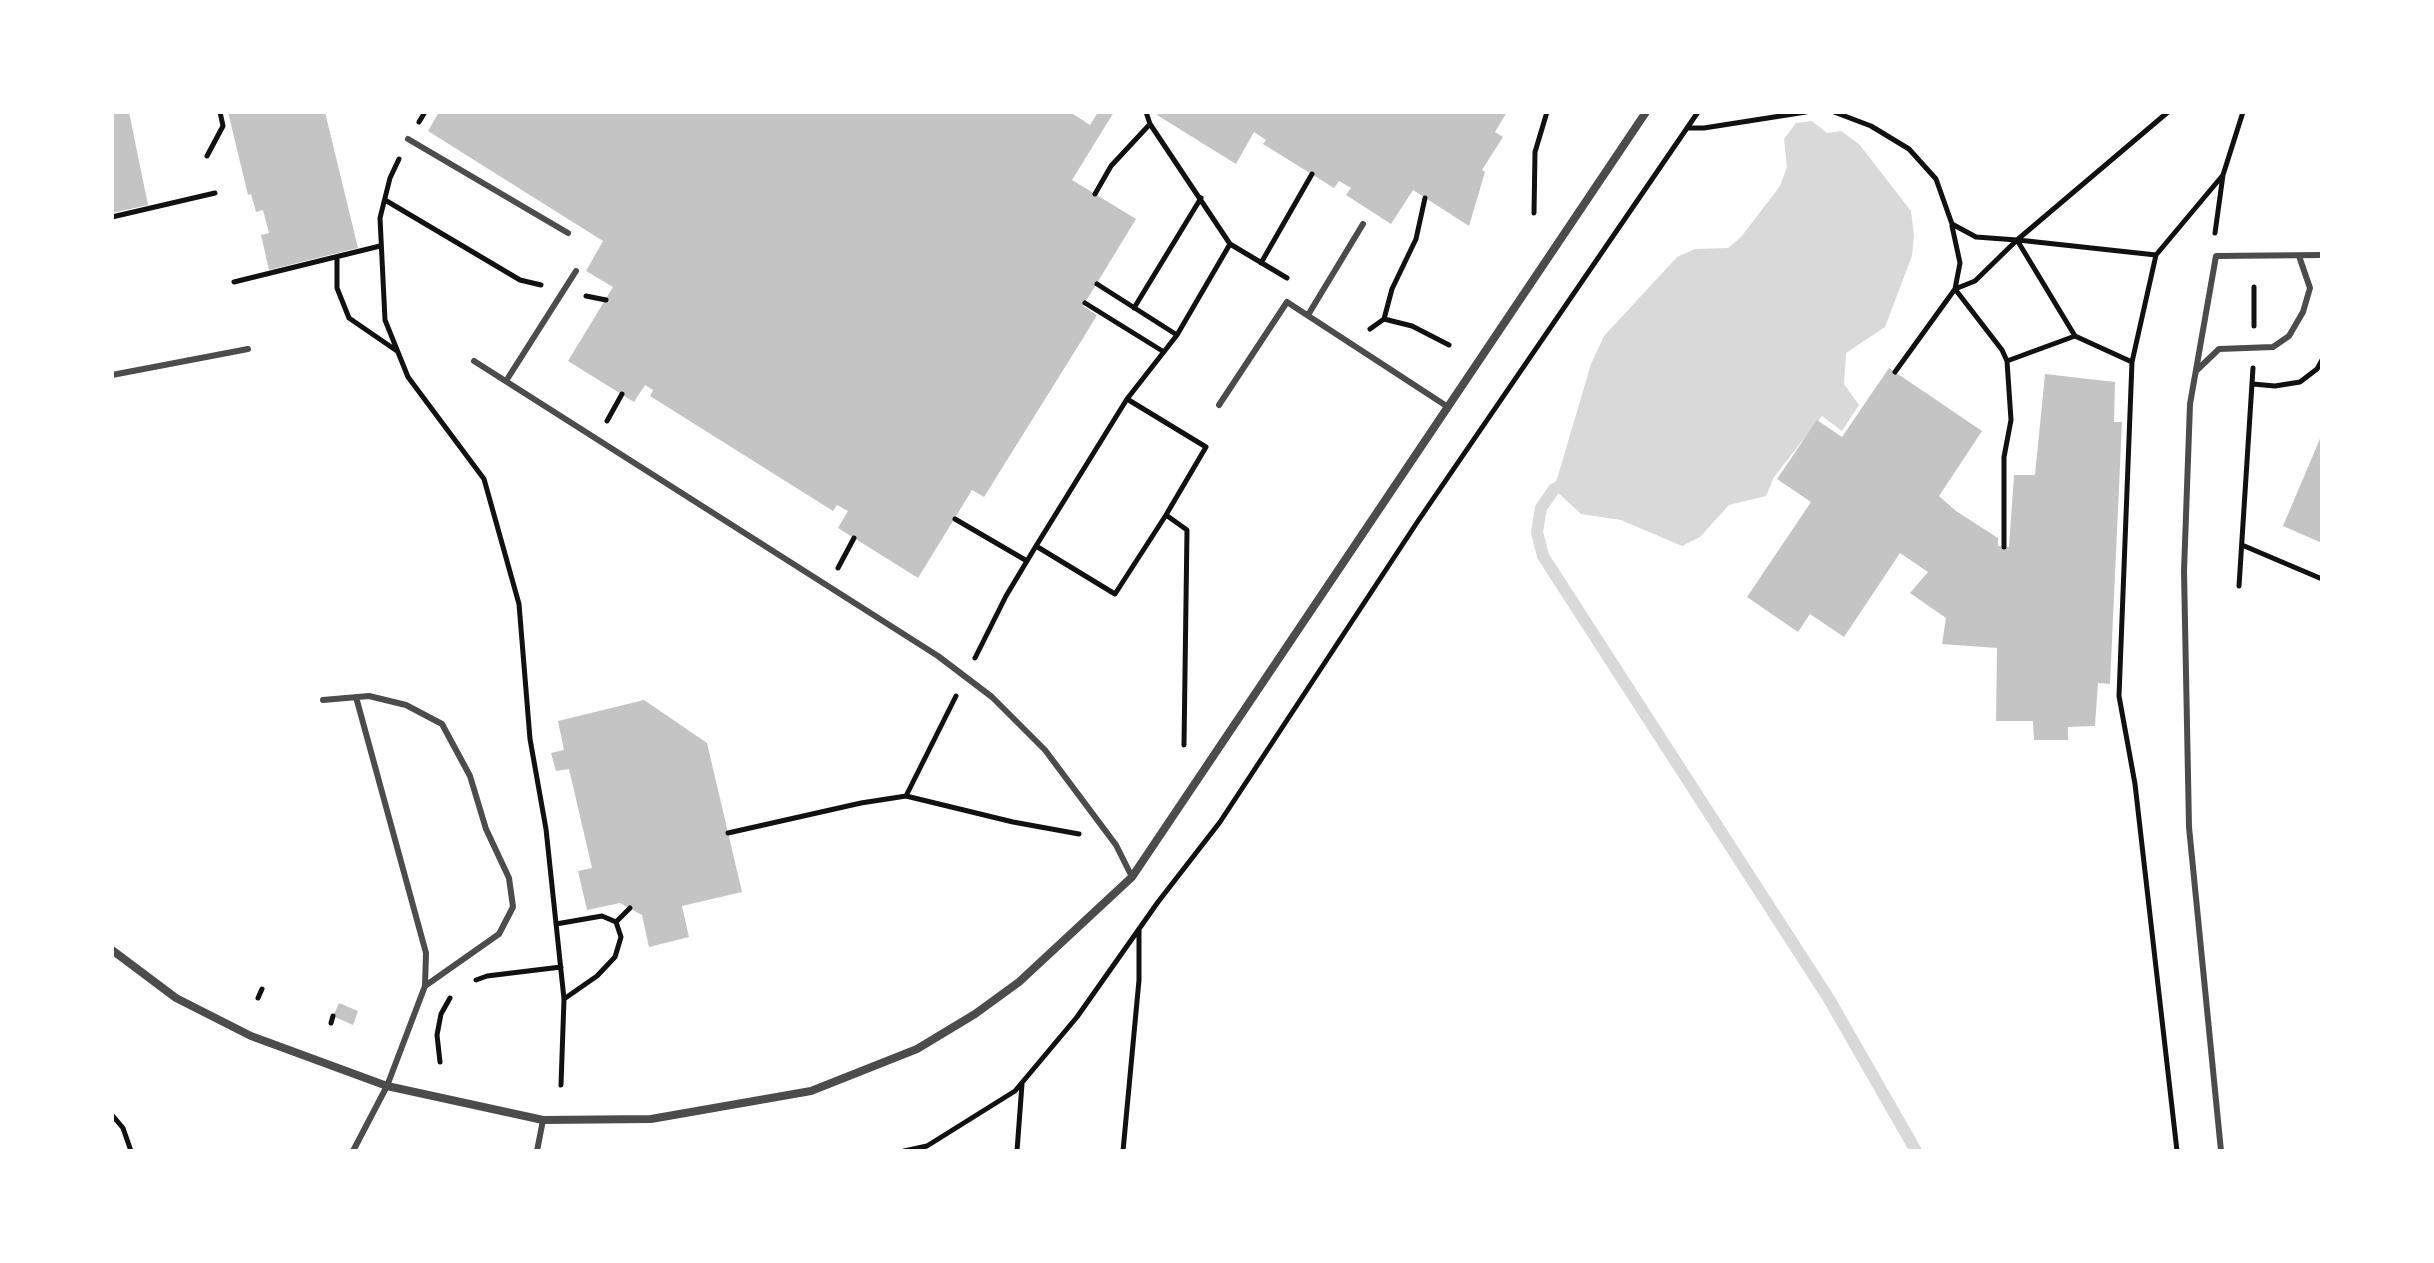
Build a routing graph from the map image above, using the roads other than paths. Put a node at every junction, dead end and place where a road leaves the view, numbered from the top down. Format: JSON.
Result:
{"nodes":[{"id":1,"x":1646,"y":112,"type":"edge"},
{"id":2,"x":408,"y":139,"type":"road end"},
{"id":3,"x":1363,"y":224,"type":"dead end"},
{"id":4,"x":568,"y":233,"type":"dead end"},
{"id":5,"x":2322,"y":255,"type":"edge"},
{"id":6,"x":2299,"y":256,"type":"junction"},
{"id":7,"x":576,"y":271,"type":"dead end"},
{"id":8,"x":1308,"y":315,"type":"junction"},
{"id":9,"x":248,"y":349,"type":"dead end"},
{"id":10,"x":474,"y":361,"type":"dead end"},
{"id":11,"x":2196,"y":371,"type":"junction"},
{"id":12,"x":112,"y":375,"type":"edge"},
{"id":13,"x":506,"y":381,"type":"junction"},
{"id":14,"x":1219,"y":405,"type":"dead end"},
{"id":15,"x":1449,"y":408,"type":"junction"},
{"id":16,"x":356,"y":697,"type":"junction"},
{"id":17,"x":323,"y":700,"type":"dead end"},
{"id":18,"x":1132,"y":877,"type":"junction"},
{"id":19,"x":112,"y":950,"type":"edge"},
{"id":20,"x":425,"y":986,"type":"junction"},
{"id":21,"x":387,"y":1086,"type":"junction"},
{"id":22,"x":543,"y":1120,"type":"junction"},
{"id":23,"x":353,"y":1151,"type":"edge"},
{"id":24,"x":537,"y":1151,"type":"edge"},
{"id":25,"x":2221,"y":1151,"type":"edge"}],
"edges":[{"from":1,"to":15,"type":"street"},
{"from":2,"to":4,"type":"lane"},
{"from":3,"to":8,"type":"lane"},
{"from":5,"to":6,"type":"lane"},
{"from":6,"to":11,"type":"lane"},
{"from":6,"to":11,"type":"lane"},
{"from":7,"to":13,"type":"lane"},
{"from":8,"to":14,"type":"lane"},
{"from":8,"to":15,"type":"lane"},
{"from":9,"to":12,"type":"lane"},
{"from":10,"to":13,"type":"lane"},
{"from":11,"to":25,"type":"lane"},
{"from":13,"to":18,"type":"lane"},
{"from":15,"to":18,"type":"street"},
{"from":16,"to":17,"type":"lane"},
{"from":16,"to":20,"type":"lane"},
{"from":16,"to":20,"type":"lane"},
{"from":18,"to":22,"type":"street"},
{"from":19,"to":21,"type":"street"},
{"from":20,"to":21,"type":"lane"},
{"from":21,"to":22,"type":"street"},
{"from":21,"to":23,"type":"lane"},
{"from":22,"to":24,"type":"lane"}]}
